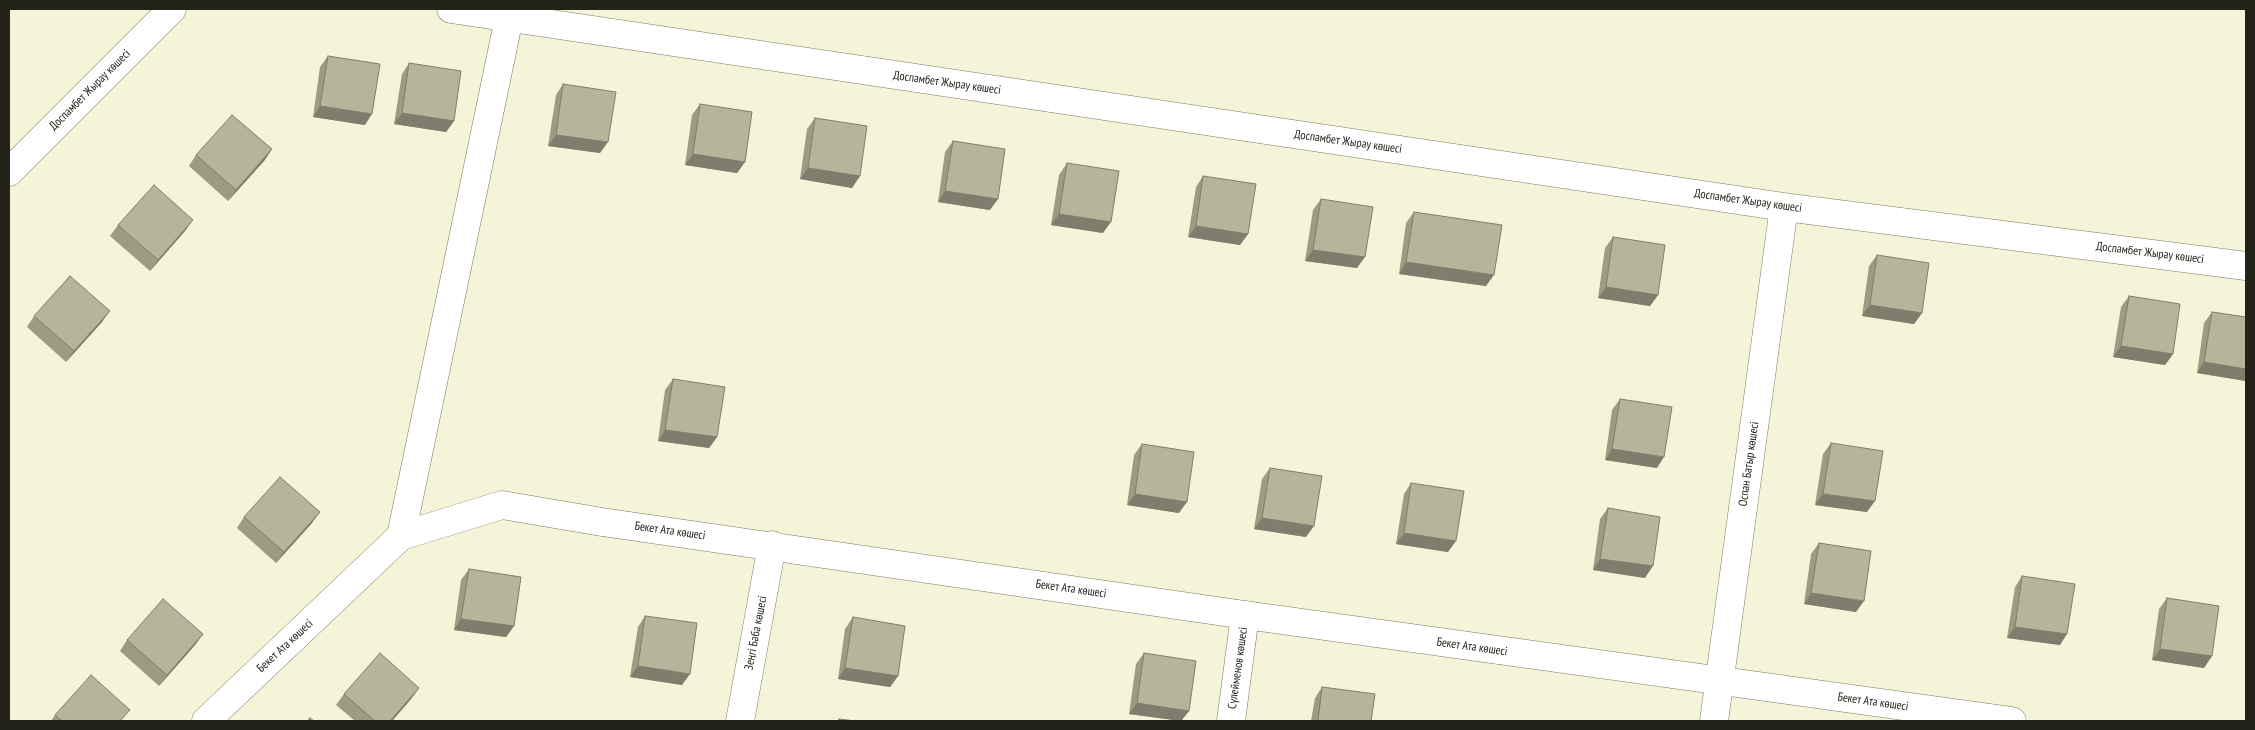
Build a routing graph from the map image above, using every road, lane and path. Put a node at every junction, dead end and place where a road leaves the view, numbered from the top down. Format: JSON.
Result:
{"nodes":[{"id":1,"x":172,"y":9,"type":"edge"},
{"id":2,"x":451,"y":9,"type":"edge"},
{"id":3,"x":509,"y":18,"type":"junction"},
{"id":4,"x":9,"y":172,"type":"edge"},
{"id":5,"x":1784,"y":206,"type":"junction"},
{"id":6,"x":2246,"y":266,"type":"edge"},
{"id":7,"x":401,"y":536,"type":"junction"},
{"id":8,"x":772,"y":545,"type":"junction"},
{"id":9,"x":1245,"y":615,"type":"junction"},
{"id":10,"x":1719,"y":681,"type":"junction"},
{"id":11,"x":206,"y":721,"type":"edge"},
{"id":12,"x":740,"y":721,"type":"edge"},
{"id":13,"x":1230,"y":721,"type":"edge"},
{"id":14,"x":1714,"y":721,"type":"edge"},
{"id":15,"x":2012,"y":721,"type":"edge"}],
"edges":[{"from":1,"to":4,"type":"street","name":"Доспамбет Жырау көшесі"},
{"from":2,"to":3,"type":"street","name":"Доспамбет Жырау көшесі"},
{"from":3,"to":5,"type":"street","name":"Доспамбет Жырау көшесі"},
{"from":3,"to":7,"type":"street"},
{"from":5,"to":6,"type":"street","name":"Доспамбет Жырау көшесі"},
{"from":5,"to":10,"type":"street","name":"Оспан Батыр көшесі"},
{"from":7,"to":8,"type":"street","name":"Бекет Ата көшесі"},
{"from":7,"to":11,"type":"street","name":"Бекет Ата көшесі"},
{"from":8,"to":9,"type":"street","name":"Бекет Ата көшесі"},
{"from":8,"to":12,"type":"street","name":"Зеңгі Баба көшесі"},
{"from":9,"to":10,"type":"street","name":"Бекет Ата көшесі"},
{"from":9,"to":13,"type":"street","name":"Сүлейменов көшесі"},
{"from":10,"to":14,"type":"street","name":"Оспан Батыр көшесі"},
{"from":10,"to":15,"type":"street","name":"Бекет Ата көшесі"}]}
